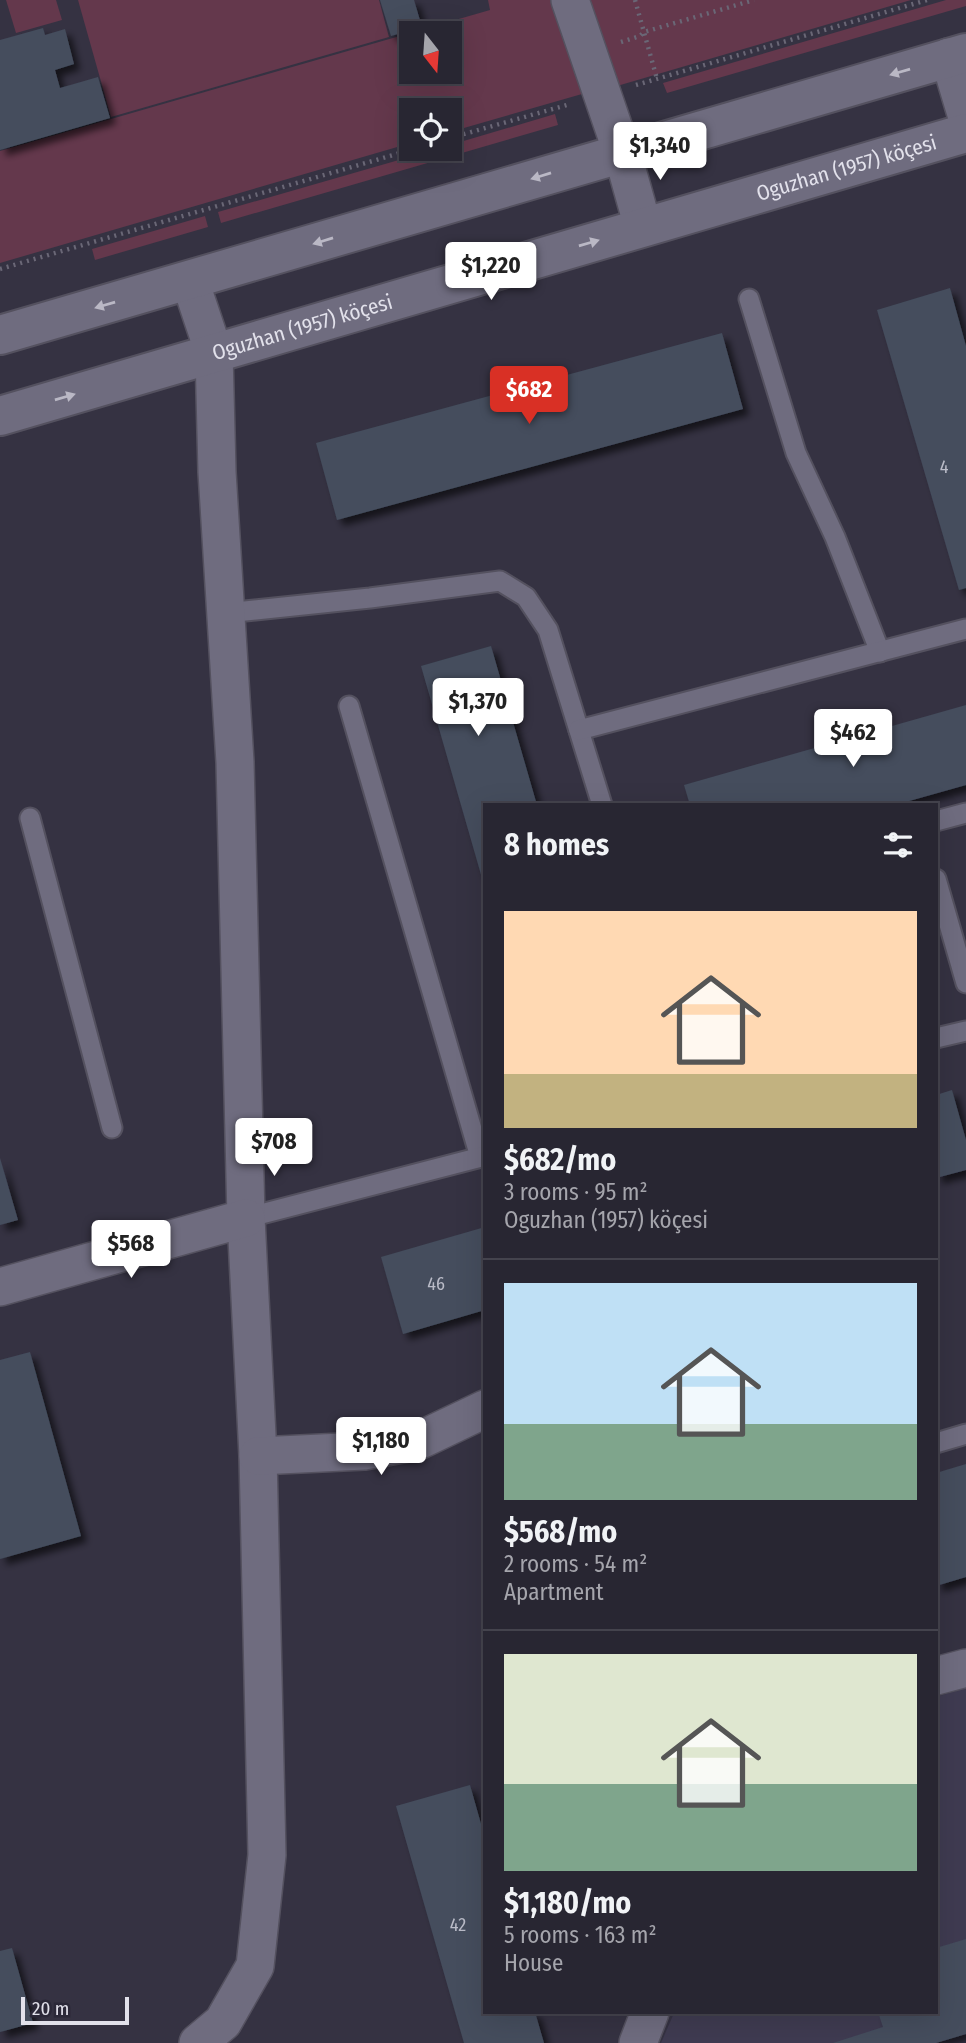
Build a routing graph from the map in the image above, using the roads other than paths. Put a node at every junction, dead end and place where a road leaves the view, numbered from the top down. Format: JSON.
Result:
{"nodes":[{"id":1,"x":570,"y":0,"type":"edge"},
{"id":2,"x":958,"y":55,"type":"edge"},
{"id":3,"x":966,"y":114,"type":"edge"},
{"id":4,"x":966,"y":133,"type":"edge"},
{"id":5,"x":622,"y":152,"type":"junction"},
{"id":6,"x":643,"y":227,"type":"junction"},
{"id":7,"x":190,"y":281,"type":"junction"},
{"id":8,"x":749,"y":299,"type":"dead end"},
{"id":9,"x":0,"y":335,"type":"edge"},
{"id":10,"x":214,"y":353,"type":"junction"},
{"id":11,"x":0,"y":416,"type":"edge"},
{"id":12,"x":226,"y":613,"type":"junction"},
{"id":13,"x":966,"y":629,"type":"edge"},
{"id":14,"x":880,"y":652,"type":"junction"},
{"id":15,"x":349,"y":706,"type":"dead end"},
{"id":16,"x":579,"y":730,"type":"junction"},
{"id":17,"x":602,"y":803,"type":"edge"},
{"id":18,"x":966,"y":813,"type":"edge"},
{"id":19,"x":30,"y":818,"type":"dead end"},
{"id":20,"x":938,"y":820,"type":"edge"},
{"id":21,"x":938,"y":886,"type":"edge"},
{"id":22,"x":966,"y":983,"type":"edge"},
{"id":23,"x":966,"y":1031,"type":"edge"},
{"id":24,"x":938,"y":1038,"type":"edge"},
{"id":25,"x":112,"y":1128,"type":"dead end"},
{"id":26,"x":482,"y":1157,"type":"edge"},
{"id":27,"x":246,"y":1218,"type":"junction"},
{"id":28,"x":0,"y":1287,"type":"edge"},
{"id":29,"x":483,"y":1410,"type":"edge"},
{"id":30,"x":966,"y":1434,"type":"edge"},
{"id":31,"x":938,"y":1442,"type":"edge"},
{"id":32,"x":258,"y":1456,"type":"junction"},
{"id":33,"x":966,"y":1668,"type":"edge"},
{"id":34,"x":938,"y":1675,"type":"edge"},
{"id":35,"x":649,"y":2014,"type":"edge"},
{"id":36,"x":198,"y":2043,"type":"edge"},
{"id":37,"x":638,"y":2043,"type":"edge"}],
"edges":[{"from":1,"to":5,"type":"street"},
{"from":2,"to":3,"type":"street"},
{"from":2,"to":5,"type":"main road","one_way":true},
{"from":4,"to":6,"type":"main road","name":"Oguzhan (1957) köçesi"},
{"from":5,"to":6,"type":"street"},
{"from":5,"to":7,"type":"main road","one_way":true},
{"from":10,"to":6,"type":"main road","name":"Oguzhan (1957) köçesi","one_way":true},
{"from":7,"to":9,"type":"main road","one_way":true},
{"from":7,"to":10,"type":"street"},
{"from":8,"to":14,"type":"lane"},
{"from":11,"to":10,"type":"main road","name":"Oguzhan (1957) köçesi","one_way":true},
{"from":10,"to":12,"type":"street"},
{"from":12,"to":16,"type":"lane"},
{"from":12,"to":27,"type":"street"},
{"from":13,"to":14,"type":"lane"},
{"from":14,"to":16,"type":"lane"},
{"from":15,"to":26,"type":"lane"},
{"from":16,"to":17,"type":"lane"},
{"from":18,"to":20,"type":"lane"},
{"from":19,"to":25,"type":"lane"},
{"from":21,"to":22,"type":"lane"},
{"from":23,"to":24,"type":"lane"},
{"from":26,"to":27,"type":"lane"},
{"from":27,"to":28,"type":"street"},
{"from":27,"to":32,"type":"street"},
{"from":29,"to":32,"type":"street"},
{"from":30,"to":31,"type":"lane"},
{"from":32,"to":36,"type":"street"},
{"from":33,"to":34,"type":"street"},
{"from":35,"to":37,"type":"street"}]}
